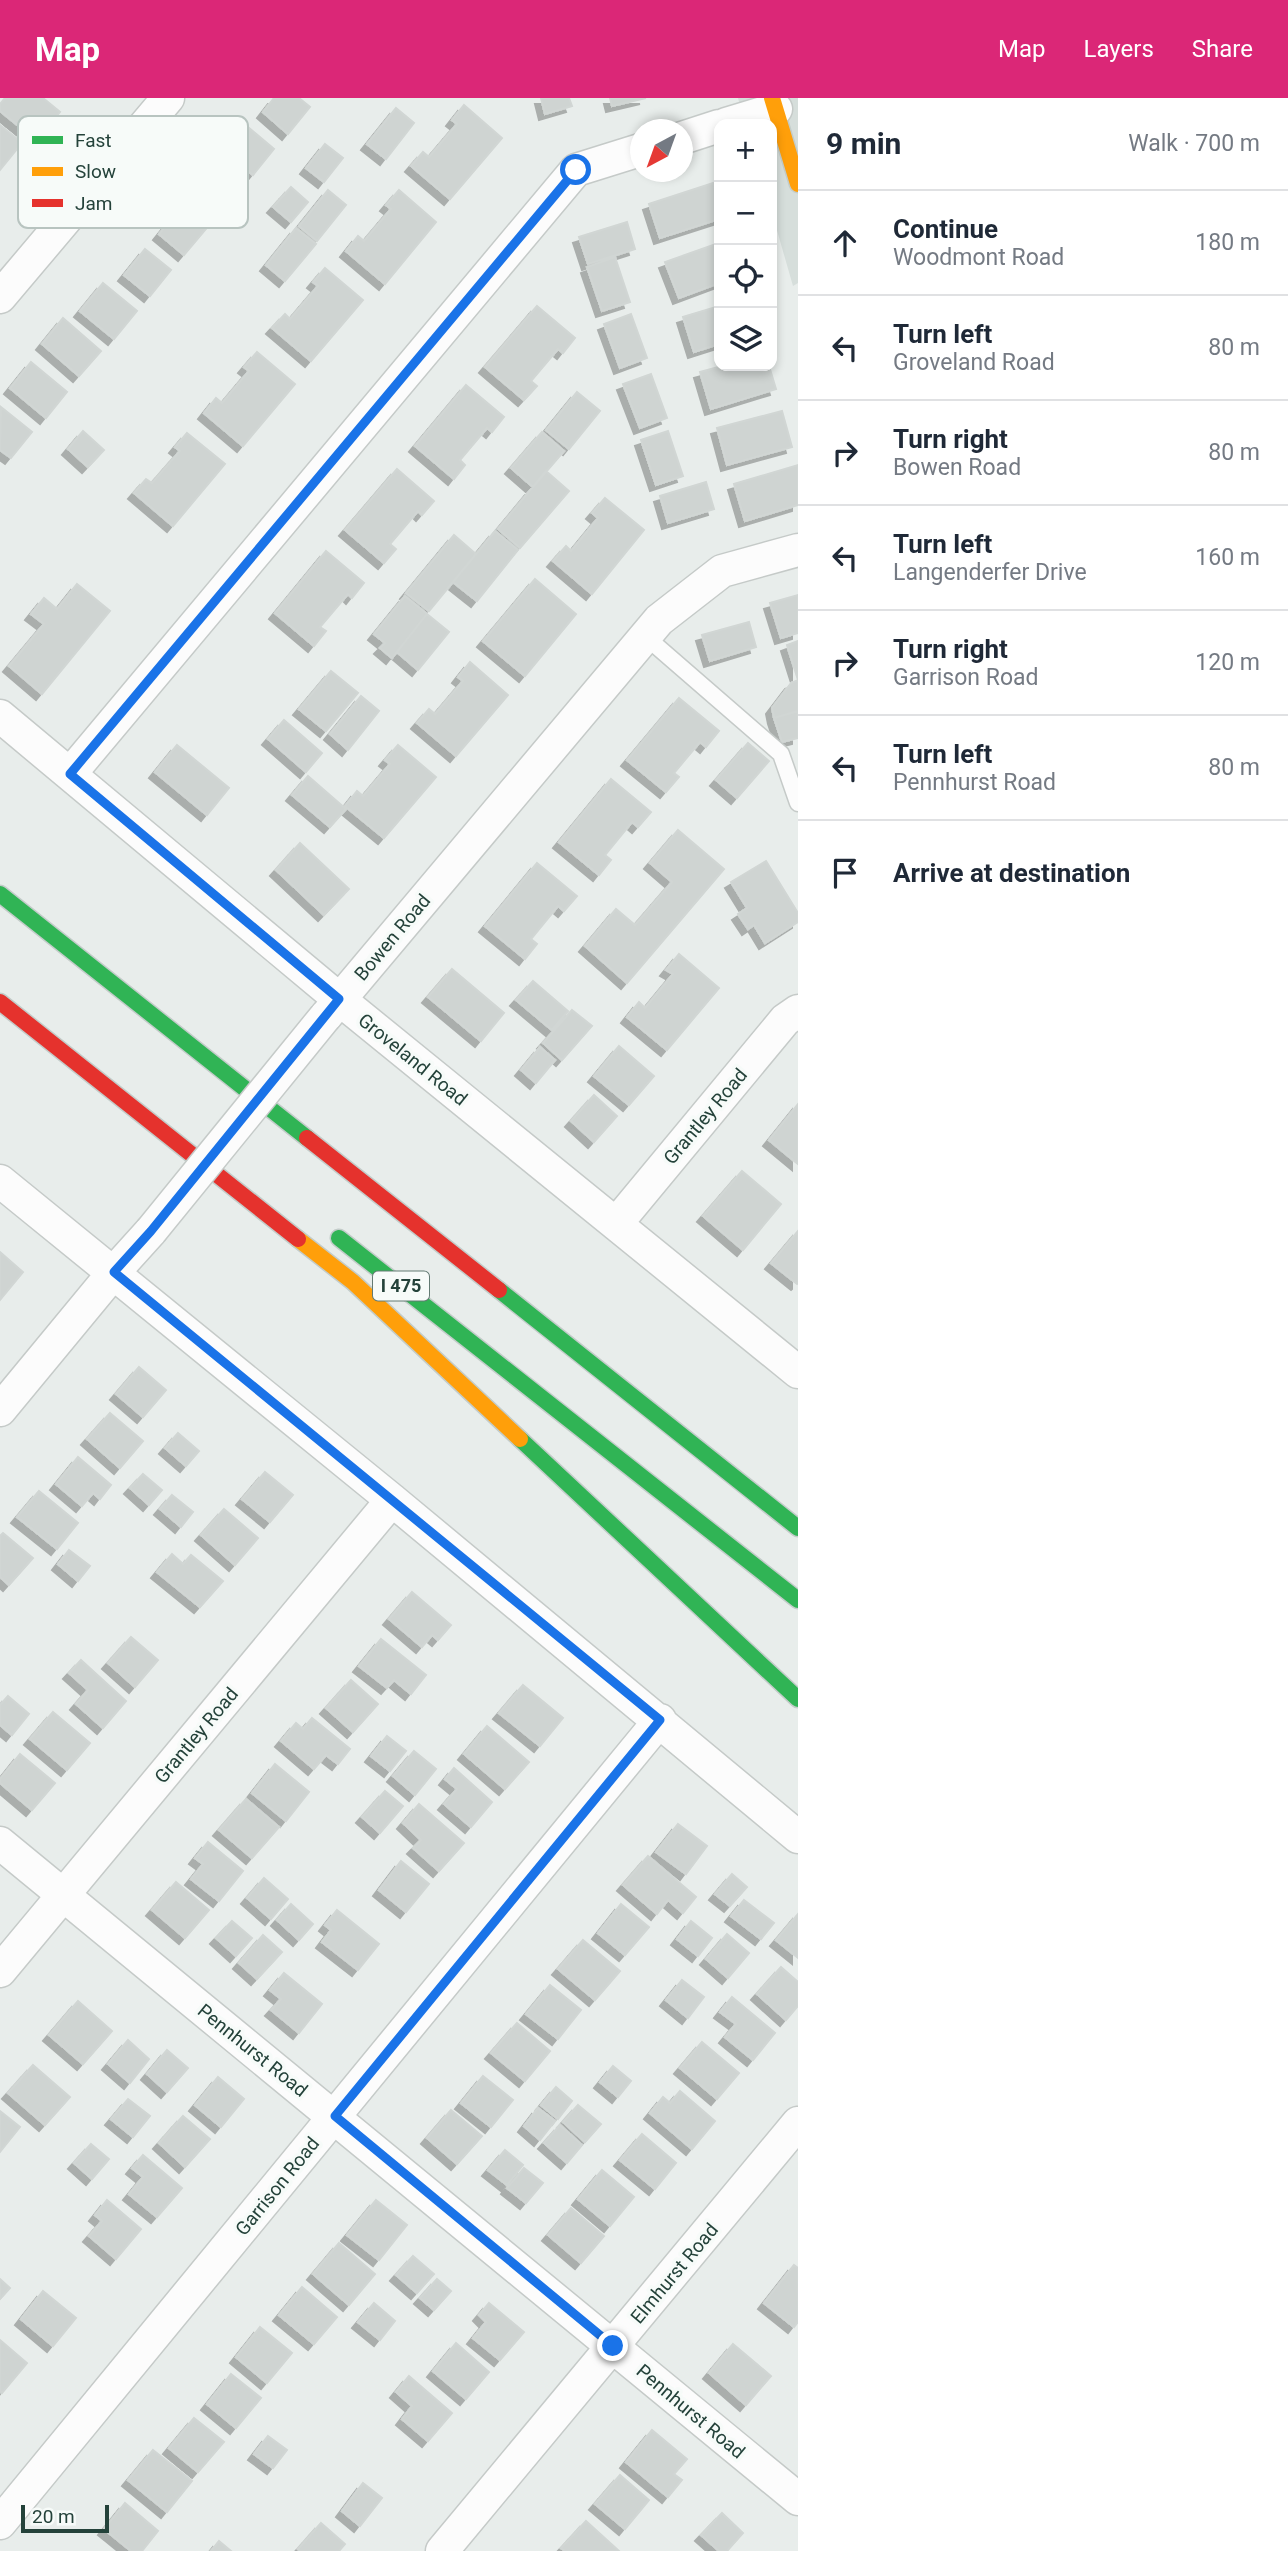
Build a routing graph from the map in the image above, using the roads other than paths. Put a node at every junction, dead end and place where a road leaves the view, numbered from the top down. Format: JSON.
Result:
{"nodes":[{"id":1,"x":167,"y":98,"type":"edge"},
{"id":2,"x":778,"y":103,"type":"edge"},
{"id":3,"x":152,"y":116,"type":"edge"},
{"id":4,"x":738,"y":119,"type":"edge"},
{"id":5,"x":714,"y":128,"type":"edge"},
{"id":6,"x":693,"y":134,"type":"edge"},
{"id":7,"x":630,"y":153,"type":"edge"},
{"id":8,"x":798,"y":184,"type":"edge"},
{"id":9,"x":58,"y":228,"type":"edge"},
{"id":10,"x":0,"y":297,"type":"edge"},
{"id":11,"x":798,"y":550,"type":"edge"},
{"id":12,"x":645,"y":636,"type":"junction"},
{"id":13,"x":0,"y":716,"type":"edge"},
{"id":14,"x":70,"y":774,"type":"junction"},
{"id":15,"x":798,"y":803,"type":"edge"},
{"id":16,"x":0,"y":894,"type":"edge"},
{"id":17,"x":0,"y":1002,"type":"edge"},
{"id":18,"x":332,"y":1008,"type":"junction"},
{"id":19,"x":798,"y":1011,"type":"edge"},
{"id":20,"x":208,"y":1134,"type":"dead end"},
{"id":21,"x":229,"y":1151,"type":"dead end"},
{"id":22,"x":0,"y":1181,"type":"edge"},
{"id":23,"x":616,"y":1224,"type":"junction"},
{"id":24,"x":327,"y":1228,"type":"dead end"},
{"id":25,"x":114,"y":1272,"type":"junction"},
{"id":26,"x":513,"y":1302,"type":"junction"},
{"id":27,"x":798,"y":1371,"type":"edge"},
{"id":28,"x":0,"y":1410,"type":"edge"},
{"id":29,"x":391,"y":1500,"type":"junction"},
{"id":30,"x":798,"y":1509,"type":"edge"},
{"id":31,"x":798,"y":1528,"type":"edge"},
{"id":32,"x":798,"y":1600,"type":"edge"},
{"id":33,"x":798,"y":1699,"type":"edge"},
{"id":34,"x":660,"y":1720,"type":"junction"},
{"id":35,"x":798,"y":1837,"type":"edge"},
{"id":36,"x":0,"y":1843,"type":"edge"},
{"id":37,"x":62,"y":1896,"type":"junction"},
{"id":38,"x":0,"y":1971,"type":"edge"},
{"id":39,"x":335,"y":2116,"type":"junction"},
{"id":40,"x":798,"y":2123,"type":"edge"},
{"id":41,"x":613,"y":2346,"type":"junction"},
{"id":42,"x":798,"y":2499,"type":"edge"},
{"id":43,"x":0,"y":2523,"type":"edge"},
{"id":44,"x":442,"y":2551,"type":"edge"}],
"edges":[{"from":1,"to":3,"type":"street"},
{"from":2,"to":4,"type":"street"},
{"from":2,"to":8,"type":"main road"},
{"from":5,"to":6,"type":"street"},
{"from":7,"to":14,"type":"street"},
{"from":9,"to":10,"type":"street"},
{"from":11,"to":12,"type":"street","name":"Bowen Road"},
{"from":12,"to":15,"type":"lane"},
{"from":12,"to":18,"type":"street","name":"Bowen Road"},
{"from":13,"to":14,"type":"street","name":"Groveland Road"},
{"from":14,"to":18,"type":"street","name":"Groveland Road"},
{"from":16,"to":26,"type":"main road","number":"I 475"},
{"from":17,"to":33,"type":"main road"},
{"from":18,"to":23,"type":"street","name":"Groveland Road"},
{"from":18,"to":25,"type":"street","name":"Bowen Road","bridge":true},
{"from":19,"to":23,"type":"street","name":"Grantley Road"},
{"from":20,"to":21,"type":"main road"},
{"from":22,"to":25,"type":"street"},
{"from":23,"to":27,"type":"street","name":"Groveland Road"},
{"from":24,"to":32,"type":"main road","number":"I 475"},
{"from":25,"to":28,"type":"street","name":"Bowen Road"},
{"from":25,"to":29,"type":"street"},
{"from":26,"to":30,"type":"main road"},
{"from":26,"to":31,"type":"main road","number":"I 475"},
{"from":29,"to":34,"type":"street"},
{"from":29,"to":37,"type":"street","name":"Grantley Road"},
{"from":34,"to":35,"type":"street"},
{"from":34,"to":39,"type":"street","name":"Garrison Road"},
{"from":36,"to":37,"type":"street","name":"Pennhurst Road"},
{"from":37,"to":38,"type":"street","name":"Grantley Road"},
{"from":37,"to":39,"type":"street","name":"Pennhurst Road"},
{"from":39,"to":41,"type":"street","name":"Pennhurst Road"},
{"from":39,"to":43,"type":"street","name":"Garrison Road"},
{"from":40,"to":41,"type":"street","name":"Elmhurst Road"},
{"from":41,"to":42,"type":"street","name":"Pennhurst Road"},
{"from":41,"to":44,"type":"street","name":"Elmhurst Road"}]}
